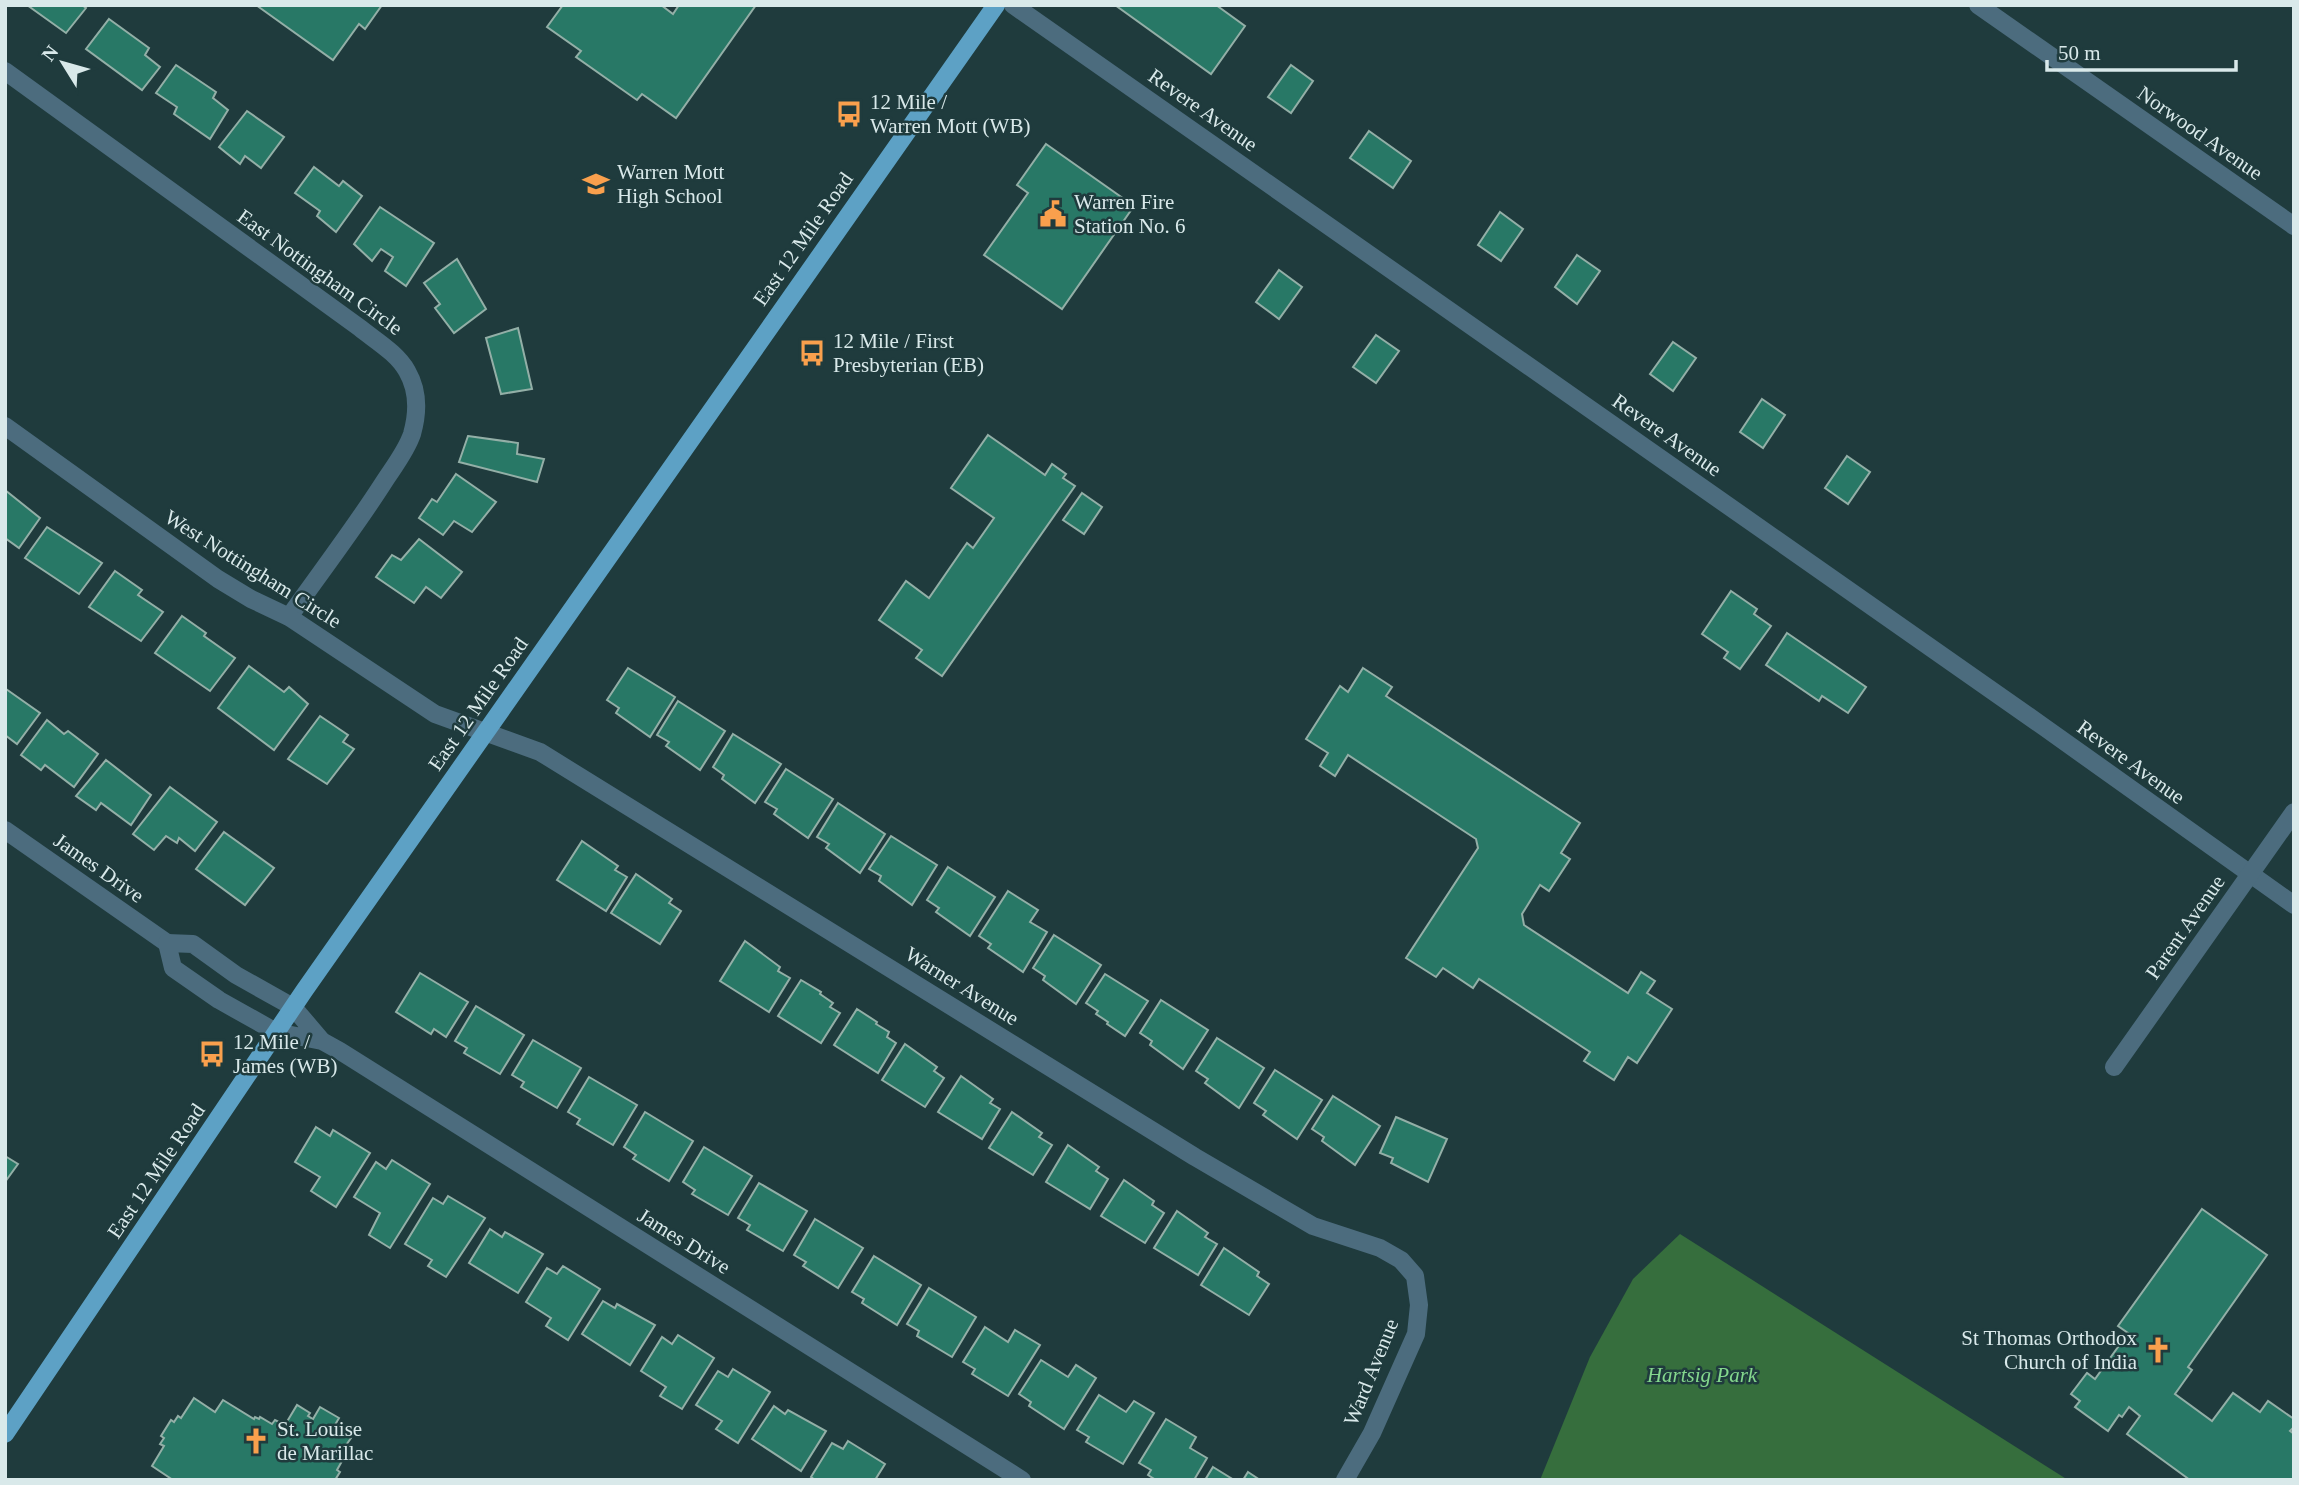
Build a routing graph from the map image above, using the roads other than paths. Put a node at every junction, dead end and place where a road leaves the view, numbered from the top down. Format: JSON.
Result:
{"nodes":[{"id":1,"x":996,"y":5,"type":"edge"},
{"id":2,"x":1013,"y":5,"type":"edge"},
{"id":3,"x":1978,"y":5,"type":"edge"},
{"id":4,"x":5,"y":71,"type":"edge"},
{"id":5,"x":2294,"y":226,"type":"edge"},
{"id":6,"x":5,"y":426,"type":"edge"},
{"id":7,"x":289,"y":617,"type":"junction"},
{"id":8,"x":485,"y":733,"type":"junction"},
{"id":9,"x":2294,"y":812,"type":"edge"},
{"id":10,"x":5,"y":830,"type":"edge"},
{"id":11,"x":2250,"y":874,"type":"junction"},
{"id":12,"x":2294,"y":905,"type":"edge"},
{"id":13,"x":167,"y":943,"type":"junction"},
{"id":14,"x":293,"y":1007,"type":"junction"},
{"id":15,"x":276,"y":1032,"type":"junction"},
{"id":16,"x":322,"y":1041,"type":"junction"},
{"id":17,"x":2114,"y":1067,"type":"dead end"},
{"id":18,"x":1415,"y":1276,"type":"joint"},
{"id":19,"x":5,"y":1434,"type":"edge"},
{"id":20,"x":1022,"y":1480,"type":"edge"},
{"id":21,"x":1345,"y":1480,"type":"edge"}],
"edges":[{"from":1,"to":8,"type":"main road","name":"East 12 Mile Road"},
{"from":2,"to":11,"type":"street","name":"Revere Avenue"},
{"from":3,"to":5,"type":"street","name":"Norwood Avenue"},
{"from":4,"to":7,"type":"street","name":"East Nottingham Circle"},
{"from":6,"to":7,"type":"street","name":"West Nottingham Circle"},
{"from":7,"to":8,"type":"street","name":"West Nottingham Circle"},
{"from":8,"to":14,"type":"main road","name":"East 12 Mile Road"},
{"from":8,"to":18,"type":"street","name":"Warner Avenue"},
{"from":9,"to":11,"type":"street","name":"Parent Avenue"},
{"from":10,"to":13,"type":"street","name":"James Drive"},
{"from":11,"to":12,"type":"street","name":"Revere Avenue"},
{"from":11,"to":17,"type":"street","name":"Parent Avenue"},
{"from":13,"to":14,"type":"street","name":"James Drive"},
{"from":13,"to":15,"type":"street","name":"James Drive"},
{"from":14,"to":15,"type":"main road","name":"East 12 Mile Road"},
{"from":14,"to":16,"type":"street","name":"James Drive"},
{"from":15,"to":16,"type":"street","name":"James Drive"},
{"from":15,"to":19,"type":"main road","name":"East 12 Mile Road"},
{"from":16,"to":20,"type":"street","name":"James Drive"},
{"from":18,"to":21,"type":"street","name":"Ward Avenue"}]}
